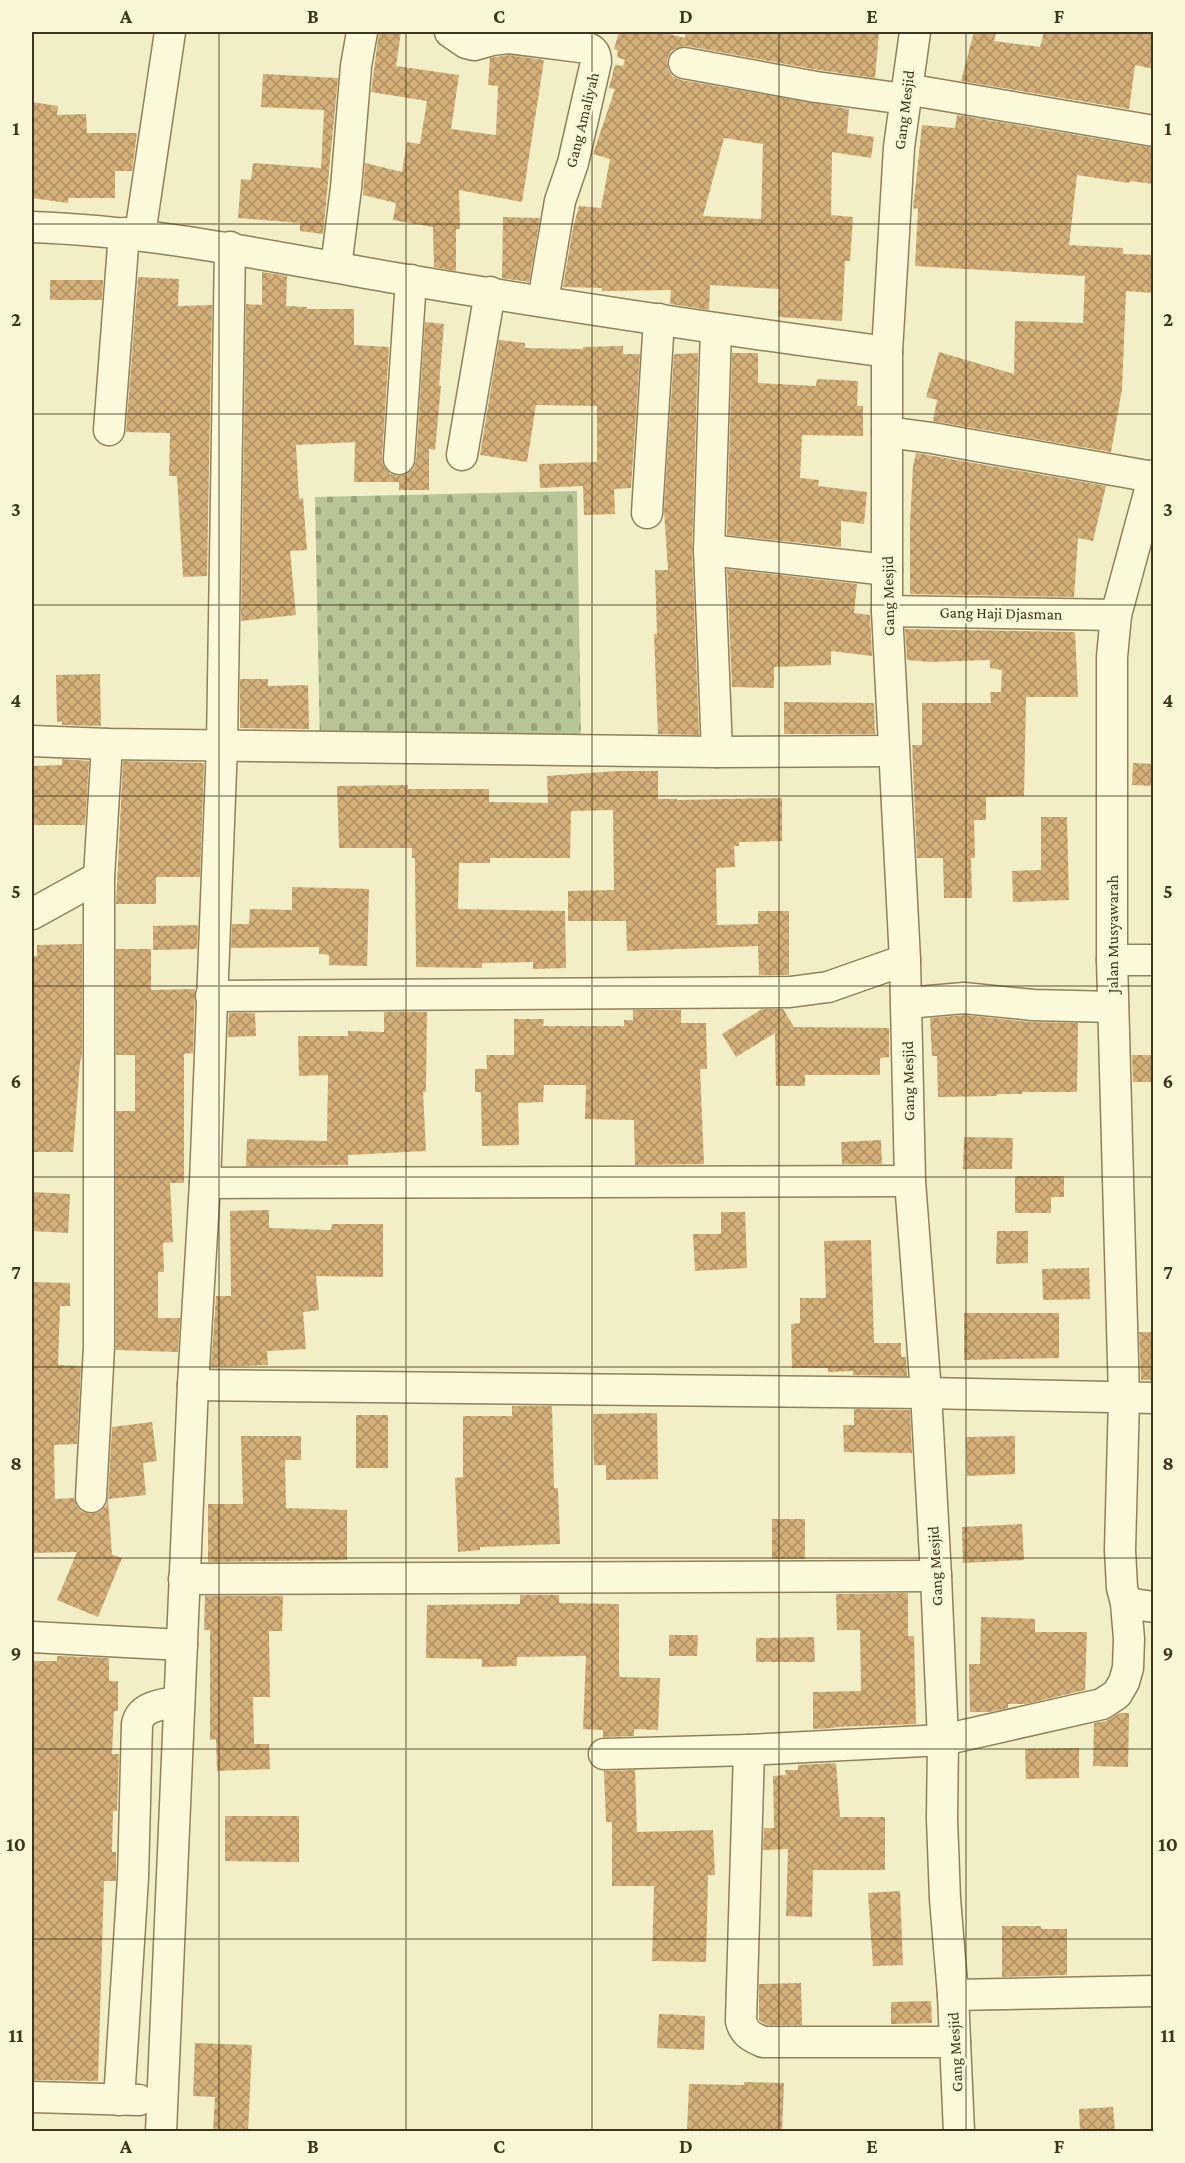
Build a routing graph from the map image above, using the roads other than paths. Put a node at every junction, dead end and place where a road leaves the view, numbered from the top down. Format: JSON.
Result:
{"nodes":[{"id":1,"x":170,"y":32,"type":"edge"},
{"id":2,"x":362,"y":32,"type":"edge"},
{"id":3,"x":450,"y":32,"type":"edge"},
{"id":4,"x":915,"y":32,"type":"edge"},
{"id":5,"x":684,"y":63,"type":"dead end"},
{"id":6,"x":905,"y":94,"type":"junction"},
{"id":7,"x":1154,"y":131,"type":"edge"},
{"id":8,"x":32,"y":227,"type":"edge"},
{"id":9,"x":132,"y":234,"type":"junction"},
{"id":10,"x":230,"y":247,"type":"junction"},
{"id":11,"x":336,"y":267,"type":"junction"},
{"id":12,"x":411,"y":280,"type":"junction"},
{"id":13,"x":490,"y":292,"type":"junction"},
{"id":14,"x":543,"y":301,"type":"junction"},
{"id":15,"x":659,"y":319,"type":"junction"},
{"id":16,"x":716,"y":329,"type":"junction"},
{"id":17,"x":887,"y":352,"type":"junction"},
{"id":18,"x":109,"y":430,"type":"dead end"},
{"id":19,"x":887,"y":432,"type":"junction"},
{"id":20,"x":462,"y":455,"type":"dead end"},
{"id":21,"x":399,"y":459,"type":"dead end"},
{"id":22,"x":1153,"y":476,"type":"edge"},
{"id":23,"x":647,"y":513,"type":"dead end"},
{"id":24,"x":709,"y":550,"type":"junction"},
{"id":25,"x":887,"y":570,"type":"junction"},
{"id":26,"x":887,"y":611,"type":"junction"},
{"id":27,"x":1116,"y":615,"type":"junction"},
{"id":28,"x":32,"y":741,"type":"edge"},
{"id":29,"x":107,"y":744,"type":"junction"},
{"id":30,"x":222,"y":745,"type":"junction"},
{"id":31,"x":894,"y":751,"type":"junction"},
{"id":32,"x":717,"y":752,"type":"junction"},
{"id":33,"x":99,"y":877,"type":"junction"},
{"id":34,"x":32,"y":914,"type":"edge"},
{"id":35,"x":905,"y":960,"type":"junction"},
{"id":36,"x":1112,"y":960,"type":"junction"},
{"id":37,"x":1154,"y":960,"type":"edge"},
{"id":38,"x":211,"y":996,"type":"junction"},
{"id":39,"x":907,"y":1003,"type":"junction"},
{"id":40,"x":1113,"y":1007,"type":"junction"},
{"id":41,"x":910,"y":1181,"type":"junction"},
{"id":42,"x":205,"y":1183,"type":"junction"},
{"id":43,"x":193,"y":1385,"type":"junction"},
{"id":44,"x":926,"y":1393,"type":"junction"},
{"id":45,"x":1124,"y":1398,"type":"junction"},
{"id":46,"x":1154,"y":1398,"type":"edge"},
{"id":47,"x":91,"y":1497,"type":"dead end"},
{"id":48,"x":936,"y":1576,"type":"junction"},
{"id":49,"x":184,"y":1580,"type":"junction"},
{"id":50,"x":1140,"y":1605,"type":"edge"},
{"id":51,"x":32,"y":1637,"type":"edge"},
{"id":52,"x":182,"y":1645,"type":"junction"},
{"id":53,"x":179,"y":1701,"type":"junction"},
{"id":54,"x":942,"y":1740,"type":"junction"},
{"id":55,"x":749,"y":1750,"type":"junction"},
{"id":56,"x":604,"y":1754,"type":"dead end"},
{"id":57,"x":1154,"y":1991,"type":"edge"},
{"id":58,"x":953,"y":1995,"type":"junction"},
{"id":59,"x":955,"y":2042,"type":"junction"},
{"id":60,"x":32,"y":2097,"type":"edge"},
{"id":61,"x":161,"y":2099,"type":"junction"},
{"id":62,"x":119,"y":2100,"type":"junction"},
{"id":63,"x":160,"y":2132,"type":"edge"},
{"id":64,"x":959,"y":2132,"type":"edge"}],
"edges":[{"from":1,"to":9,"type":"street"},
{"from":2,"to":11,"type":"street"},
{"from":3,"to":14,"type":"street","name":"Gang Amaliyah"},
{"from":4,"to":6,"type":"street","name":"Gang Mesjid"},
{"from":5,"to":6,"type":"street"},
{"from":6,"to":7,"type":"street"},
{"from":6,"to":17,"type":"street","name":"Gang Mesjid"},
{"from":8,"to":9,"type":"street"},
{"from":9,"to":10,"type":"street"},
{"from":9,"to":18,"type":"street"},
{"from":10,"to":11,"type":"street"},
{"from":10,"to":30,"type":"street"},
{"from":11,"to":12,"type":"street"},
{"from":12,"to":13,"type":"street"},
{"from":12,"to":21,"type":"street"},
{"from":13,"to":14,"type":"street"},
{"from":13,"to":20,"type":"street"},
{"from":14,"to":15,"type":"street"},
{"from":15,"to":16,"type":"street"},
{"from":15,"to":23,"type":"street"},
{"from":16,"to":17,"type":"street"},
{"from":16,"to":24,"type":"street"},
{"from":17,"to":19,"type":"street","name":"Gang Mesjid"},
{"from":19,"to":22,"type":"street"},
{"from":19,"to":25,"type":"street","name":"Gang Mesjid"},
{"from":22,"to":27,"type":"street","name":"Jalan Musyawarah"},
{"from":24,"to":25,"type":"street"},
{"from":24,"to":32,"type":"street"},
{"from":25,"to":26,"type":"street","name":"Gang Mesjid"},
{"from":26,"to":27,"type":"street","name":"Gang Haji Djasman"},
{"from":26,"to":31,"type":"street","name":"Gang Mesjid"},
{"from":27,"to":36,"type":"street","name":"Jalan Musyawarah"},
{"from":28,"to":29,"type":"street"},
{"from":29,"to":30,"type":"street"},
{"from":29,"to":33,"type":"street"},
{"from":30,"to":32,"type":"street"},
{"from":30,"to":38,"type":"street"},
{"from":31,"to":32,"type":"street"},
{"from":31,"to":35,"type":"street","name":"Gang Mesjid"},
{"from":33,"to":34,"type":"street"},
{"from":33,"to":47,"type":"street"},
{"from":35,"to":38,"type":"street"},
{"from":35,"to":39,"type":"street","name":"Gang Mesjid"},
{"from":36,"to":37,"type":"street"},
{"from":36,"to":40,"type":"street","name":"Jalan Musyawarah"},
{"from":38,"to":42,"type":"street"},
{"from":39,"to":40,"type":"street"},
{"from":39,"to":41,"type":"street","name":"Gang Mesjid"},
{"from":40,"to":45,"type":"street","name":"Jalan Musyawarah"},
{"from":41,"to":42,"type":"street"},
{"from":41,"to":44,"type":"street","name":"Gang Mesjid"},
{"from":42,"to":43,"type":"street"},
{"from":43,"to":44,"type":"street"},
{"from":43,"to":49,"type":"street"},
{"from":44,"to":45,"type":"street"},
{"from":44,"to":48,"type":"street","name":"Gang Mesjid"},
{"from":45,"to":46,"type":"street"},
{"from":45,"to":50,"type":"street","name":"Jalan Musyawarah"},
{"from":48,"to":49,"type":"street"},
{"from":48,"to":54,"type":"street","name":"Gang Mesjid"},
{"from":49,"to":52,"type":"street"},
{"from":50,"to":54,"type":"street","name":"Jalan Musyawarah"},
{"from":51,"to":52,"type":"street"},
{"from":52,"to":53,"type":"street"},
{"from":53,"to":61,"type":"street"},
{"from":53,"to":62,"type":"street"},
{"from":54,"to":55,"type":"street","name":"Jalan Musyawarah"},
{"from":54,"to":58,"type":"street","name":"Gang Mesjid"},
{"from":55,"to":56,"type":"street","name":"Jalan Musyawarah"},
{"from":55,"to":59,"type":"street"},
{"from":57,"to":58,"type":"street"},
{"from":58,"to":59,"type":"street","name":"Gang Mesjid"},
{"from":59,"to":64,"type":"street","name":"Gang Mesjid"},
{"from":60,"to":62,"type":"street"},
{"from":61,"to":62,"type":"street"},
{"from":61,"to":63,"type":"street"}]}
